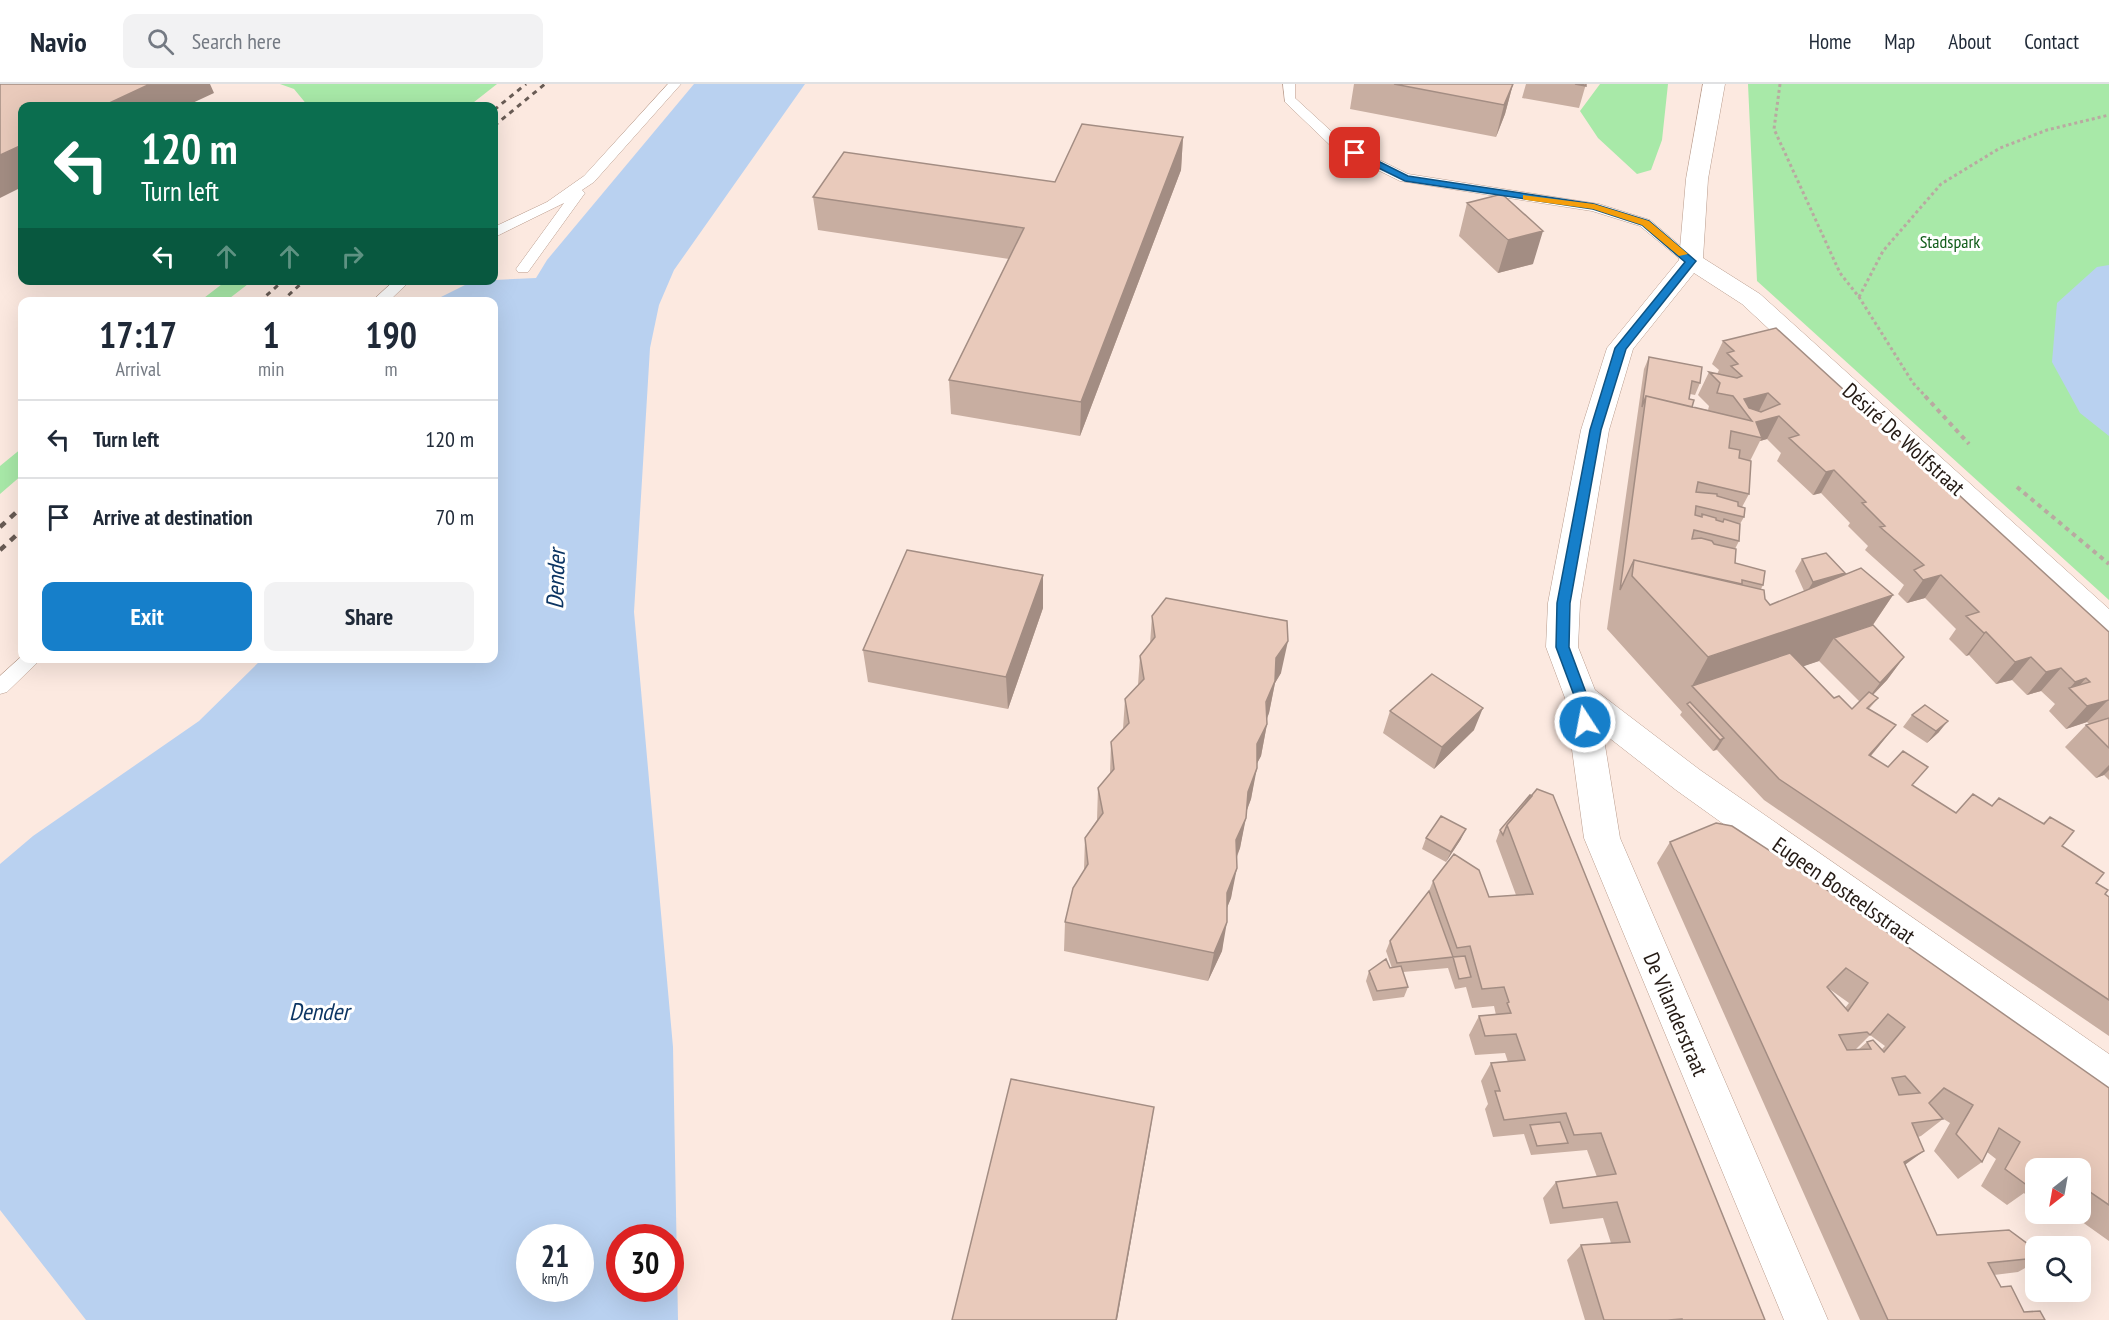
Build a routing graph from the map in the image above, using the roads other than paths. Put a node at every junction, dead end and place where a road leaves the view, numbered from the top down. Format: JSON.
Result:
{"nodes":[{"id":1,"x":675,"y":84,"type":"edge"},
{"id":2,"x":1289,"y":84,"type":"edge"},
{"id":3,"x":1714,"y":84,"type":"edge"},
{"id":4,"x":589,"y":179,"type":"junction"},
{"id":5,"x":498,"y":230,"type":"edge"},
{"id":6,"x":1691,"y":261,"type":"junction"},
{"id":7,"x":523,"y":269,"type":"dead end"},
{"id":8,"x":398,"y":285,"type":"edge"},
{"id":9,"x":384,"y":297,"type":"edge"},
{"id":10,"x":2109,"y":627,"type":"edge"},
{"id":11,"x":27,"y":663,"type":"edge"},
{"id":12,"x":0,"y":687,"type":"edge"},
{"id":13,"x":1581,"y":698,"type":"junction"},
{"id":14,"x":2109,"y":1077,"type":"edge"},
{"id":15,"x":1806,"y":1320,"type":"edge"}],
"edges":[{"from":1,"to":4,"type":"lane"},
{"from":2,"to":6,"type":"lane"},
{"from":3,"to":6,"type":"street"},
{"from":4,"to":5,"type":"lane"},
{"from":4,"to":7,"type":"lane"},
{"from":6,"to":10,"type":"street","name":"Désiré De Wolfstraat"},
{"from":6,"to":13,"type":"street","name":"De Vilanderstraat"},
{"from":8,"to":9,"type":"lane"},
{"from":11,"to":12,"type":"lane"},
{"from":13,"to":14,"type":"street","name":"Eugeen Bosteelsstraat"},
{"from":13,"to":15,"type":"street","name":"De Vilanderstraat"}]}
